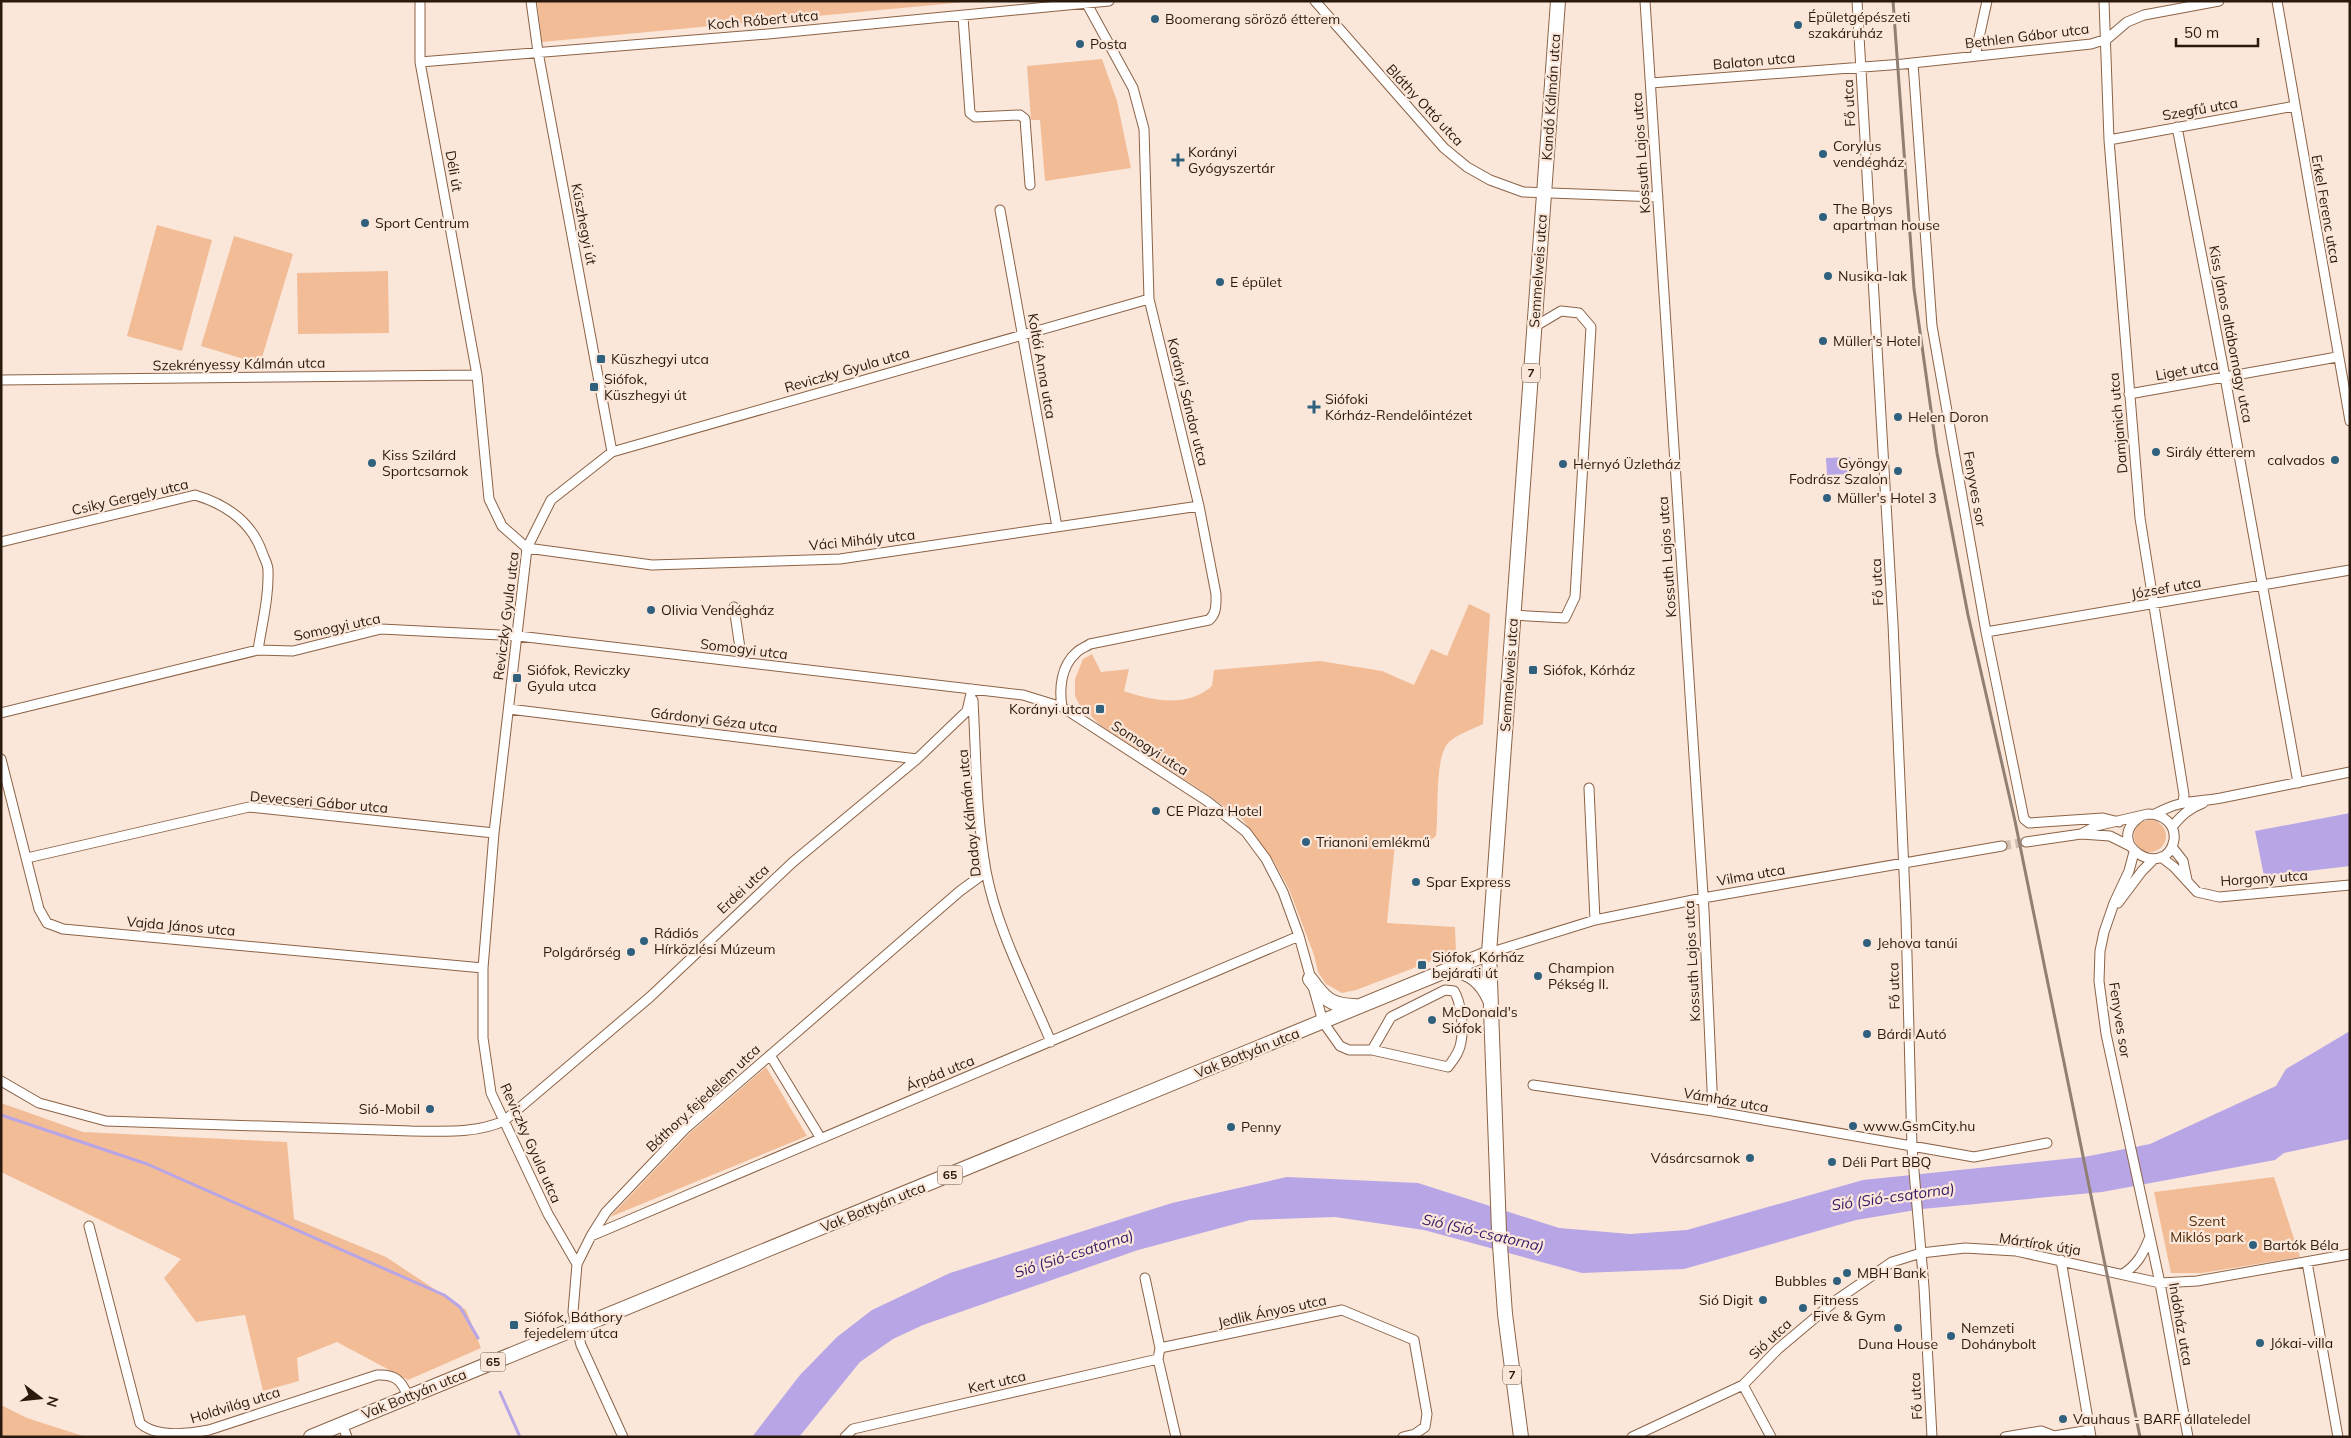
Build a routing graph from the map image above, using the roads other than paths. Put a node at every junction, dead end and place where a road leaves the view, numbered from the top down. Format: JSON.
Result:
{"nodes":[{"id":1,"x":420,"y":1,"type":"edge"},
{"id":2,"x":531,"y":1,"type":"edge"},
{"id":3,"x":1109,"y":1,"type":"edge"},
{"id":4,"x":1315,"y":1,"type":"edge"},
{"id":5,"x":1558,"y":1,"type":"edge"},
{"id":6,"x":1645,"y":1,"type":"edge"},
{"id":7,"x":1856,"y":1,"type":"edge"},
{"id":8,"x":1987,"y":1,"type":"edge"},
{"id":9,"x":2104,"y":1,"type":"edge"},
{"id":10,"x":2219,"y":1,"type":"edge"},
{"id":11,"x":2277,"y":1,"type":"edge"},
{"id":12,"x":1087,"y":4,"type":"junction"},
{"id":13,"x":963,"y":17,"type":"junction"},
{"id":14,"x":2106,"y":39,"type":"junction"},
{"id":15,"x":538,"y":52,"type":"junction"},
{"id":16,"x":1975,"y":56,"type":"junction"},
{"id":17,"x":420,"y":62,"type":"junction"},
{"id":18,"x":1913,"y":63,"type":"junction"},
{"id":19,"x":1860,"y":66,"type":"junction"},
{"id":20,"x":1651,"y":84,"type":"junction"},
{"id":21,"x":2295,"y":106,"type":"junction"},
{"id":22,"x":2178,"y":128,"type":"junction"},
{"id":23,"x":2109,"y":140,"type":"junction"},
{"id":24,"x":1030,"y":185,"type":"dead end"},
{"id":25,"x":1544,"y":193,"type":"junction"},
{"id":26,"x":1658,"y":197,"type":"junction"},
{"id":27,"x":1000,"y":210,"type":"dead end"},
{"id":28,"x":1149,"y":299,"type":"junction"},
{"id":29,"x":1534,"y":327,"type":"junction"},
{"id":30,"x":1023,"y":334,"type":"junction"},
{"id":31,"x":2338,"y":357,"type":"junction"},
{"id":32,"x":478,"y":375,"type":"junction"},
{"id":33,"x":2225,"y":377,"type":"junction"},
{"id":34,"x":1,"y":380,"type":"edge"},
{"id":35,"x":2129,"y":394,"type":"junction"},
{"id":36,"x":2350,"y":421,"type":"edge"},
{"id":37,"x":612,"y":452,"type":"junction"},
{"id":38,"x":1198,"y":506,"type":"junction"},
{"id":39,"x":1057,"y":527,"type":"junction"},
{"id":40,"x":1,"y":542,"type":"edge"},
{"id":41,"x":527,"y":548,"type":"junction"},
{"id":42,"x":2350,"y":570,"type":"edge"},
{"id":43,"x":2263,"y":584,"type":"junction"},
{"id":44,"x":2153,"y":605,"type":"junction"},
{"id":45,"x":734,"y":608,"type":"dead end"},
{"id":46,"x":1513,"y":615,"type":"junction"},
{"id":47,"x":1986,"y":632,"type":"junction"},
{"id":48,"x":518,"y":636,"type":"junction"},
{"id":49,"x":258,"y":650,"type":"junction"},
{"id":50,"x":742,"y":662,"type":"junction"},
{"id":51,"x":972,"y":689,"type":"junction"},
{"id":52,"x":1062,"y":707,"type":"junction"},
{"id":53,"x":509,"y":709,"type":"junction"},
{"id":54,"x":1,"y":713,"type":"edge"},
{"id":55,"x":917,"y":758,"type":"junction"},
{"id":56,"x":1,"y":759,"type":"edge"},
{"id":57,"x":2350,"y":772,"type":"edge"},
{"id":58,"x":2298,"y":782,"type":"junction"},
{"id":59,"x":1589,"y":788,"type":"dead end"},
{"id":60,"x":2212,"y":800,"type":"junction"},
{"id":61,"x":2183,"y":802,"type":"junction"},
{"id":62,"x":2155,"y":814,"type":"junction"},
{"id":63,"x":2141,"y":816,"type":"junction"},
{"id":64,"x":2119,"y":822,"type":"junction"},
{"id":65,"x":2172,"y":827,"type":"junction"},
{"id":66,"x":494,"y":833,"type":"junction"},
{"id":67,"x":2081,"y":834,"type":"junction"},
{"id":68,"x":2026,"y":842,"type":"tunnel mouth"},
{"id":69,"x":2002,"y":846,"type":"tunnel mouth"},
{"id":70,"x":2172,"y":847,"type":"junction"},
{"id":71,"x":2132,"y":849,"type":"junction"},
{"id":72,"x":27,"y":858,"type":"junction"},
{"id":73,"x":2157,"y":858,"type":"junction"},
{"id":74,"x":1904,"y":861,"type":"junction"},
{"id":75,"x":986,"y":872,"type":"junction"},
{"id":76,"x":2187,"y":880,"type":"junction"},
{"id":77,"x":2350,"y":885,"type":"edge"},
{"id":78,"x":1703,"y":898,"type":"junction"},
{"id":79,"x":2110,"y":916,"type":"junction"},
{"id":80,"x":1594,"y":920,"type":"junction"},
{"id":81,"x":1299,"y":936,"type":"junction"},
{"id":82,"x":1489,"y":953,"type":"junction"},
{"id":83,"x":483,"y":968,"type":"junction"},
{"id":84,"x":1444,"y":971,"type":"junction"},
{"id":85,"x":1310,"y":978,"type":"junction"},
{"id":86,"x":1490,"y":1001,"type":"junction"},
{"id":87,"x":1361,"y":1006,"type":"junction"},
{"id":88,"x":1323,"y":1022,"type":"junction"},
{"id":89,"x":1050,"y":1042,"type":"junction"},
{"id":90,"x":1372,"y":1050,"type":"junction"},
{"id":91,"x":770,"y":1055,"type":"junction"},
{"id":92,"x":1,"y":1081,"type":"edge"},
{"id":93,"x":1534,"y":1085,"type":"dead end"},
{"id":94,"x":1713,"y":1111,"type":"junction"},
{"id":95,"x":504,"y":1121,"type":"junction"},
{"id":96,"x":820,"y":1137,"type":"junction"},
{"id":97,"x":2047,"y":1143,"type":"dead end"},
{"id":98,"x":1912,"y":1148,"type":"junction"},
{"id":99,"x":2144,"y":1216,"type":"joint"},
{"id":100,"x":89,"y":1226,"type":"dead end"},
{"id":101,"x":591,"y":1236,"type":"junction"},
{"id":102,"x":2149,"y":1239,"type":"junction"},
{"id":103,"x":1921,"y":1253,"type":"junction"},
{"id":104,"x":2350,"y":1254,"type":"edge"},
{"id":105,"x":2061,"y":1260,"type":"junction"},
{"id":106,"x":2307,"y":1262,"type":"junction"},
{"id":107,"x":576,"y":1264,"type":"junction"},
{"id":108,"x":2123,"y":1274,"type":"junction"},
{"id":109,"x":1145,"y":1278,"type":"dead end"},
{"id":110,"x":2160,"y":1283,"type":"junction"},
{"id":111,"x":577,"y":1328,"type":"junction"},
{"id":112,"x":1160,"y":1348,"type":"junction"},
{"id":113,"x":1158,"y":1359,"type":"junction"},
{"id":114,"x":1743,"y":1385,"type":"junction"},
{"id":115,"x":408,"y":1396,"type":"junction"},
{"id":116,"x":344,"y":1430,"type":"edge"},
{"id":117,"x":2091,"y":1433,"type":"edge"},
{"id":118,"x":311,"y":1437,"type":"edge"},
{"id":119,"x":623,"y":1437,"type":"edge"},
{"id":120,"x":845,"y":1437,"type":"edge"},
{"id":121,"x":1176,"y":1437,"type":"edge"},
{"id":122,"x":1403,"y":1437,"type":"edge"},
{"id":123,"x":1521,"y":1437,"type":"edge"},
{"id":124,"x":1632,"y":1437,"type":"edge"},
{"id":125,"x":1771,"y":1437,"type":"edge"},
{"id":126,"x":1932,"y":1437,"type":"edge"},
{"id":127,"x":2005,"y":1437,"type":"edge"},
{"id":128,"x":2188,"y":1437,"type":"edge"},
{"id":129,"x":2338,"y":1437,"type":"edge"}],
"edges":[{"from":1,"to":17,"type":"street","name":"Déli út"},
{"from":2,"to":15,"type":"street","name":"Küszhegyi út"},
{"from":3,"to":12,"type":"street","name":"Koch Róbert utca"},
{"from":4,"to":25,"type":"street","name":"Bláthy Ottó utca"},
{"from":5,"to":25,"type":"main road","name":"Kandó Kálmán utca","number":"7"},
{"from":6,"to":20,"type":"street","name":"Kossuth Lajos utca"},
{"from":7,"to":19,"type":"street","name":"Fő utca"},
{"from":8,"to":16,"type":"street"},
{"from":9,"to":14,"type":"street","name":"Damjanich utca"},
{"from":10,"to":14,"type":"street","name":"Bethlen Gábor utca"},
{"from":11,"to":21,"type":"street","name":"Erkel Ferenc utca"},
{"from":12,"to":13,"type":"street","name":"Koch Róbert utca"},
{"from":12,"to":28,"type":"street","name":"Korányi Sándor utca"},
{"from":13,"to":15,"type":"street","name":"Koch Róbert utca"},
{"from":13,"to":24,"type":"street"},
{"from":14,"to":16,"type":"street","name":"Bethlen Gábor utca"},
{"from":14,"to":23,"type":"street","name":"Damjanich utca"},
{"from":15,"to":17,"type":"street","name":"Koch Róbert utca"},
{"from":15,"to":37,"type":"street","name":"Küszhegyi út"},
{"from":16,"to":18,"type":"street","name":"Bethlen Gábor utca"},
{"from":17,"to":32,"type":"street","name":"Déli út"},
{"from":18,"to":19,"type":"street","name":"Bethlen Gábor utca"},
{"from":18,"to":47,"type":"street","name":"Fenyves sor"},
{"from":19,"to":20,"type":"street","name":"Balaton utca"},
{"from":19,"to":74,"type":"street","name":"Fő utca"},
{"from":20,"to":26,"type":"street","name":"Kossuth Lajos utca"},
{"from":21,"to":22,"type":"street","name":"Szegfű utca"},
{"from":21,"to":31,"type":"street","name":"Erkel Ferenc utca"},
{"from":22,"to":23,"type":"street","name":"Szegfű utca"},
{"from":22,"to":33,"type":"street","name":"Kiss János altábornagy utca"},
{"from":23,"to":35,"type":"street","name":"Damjanich utca"},
{"from":25,"to":26,"type":"street","name":"Bláthy Ottó utca"},
{"from":25,"to":29,"type":"main road","name":"Semmelweis utca","number":"7"},
{"from":26,"to":78,"type":"street","name":"Kossuth Lajos utca"},
{"from":27,"to":30,"type":"street","name":"Koltói Anna utca"},
{"from":28,"to":30,"type":"street","name":"Reviczky Gyula utca"},
{"from":28,"to":38,"type":"street","name":"Korányi Sándor utca"},
{"from":29,"to":46,"type":"main road","name":"Semmelweis utca","number":"7"},
{"from":29,"to":46,"type":"street"},
{"from":30,"to":37,"type":"street","name":"Reviczky Gyula utca"},
{"from":30,"to":39,"type":"street","name":"Koltói Anna utca"},
{"from":31,"to":33,"type":"street","name":"Liget utca"},
{"from":31,"to":36,"type":"street","name":"Erkel Ferenc utca"},
{"from":32,"to":34,"type":"street","name":"Szekrényessy Kálmán utca"},
{"from":32,"to":41,"type":"street","name":"Déli út"},
{"from":33,"to":35,"type":"street","name":"Liget utca"},
{"from":33,"to":43,"type":"street","name":"Kiss János altábornagy utca"},
{"from":35,"to":44,"type":"street","name":"Damjanich utca"},
{"from":37,"to":41,"type":"street","name":"Reviczky Gyula utca"},
{"from":38,"to":39,"type":"street","name":"Váci Mihály utca"},
{"from":38,"to":52,"type":"street","name":"Korányi Sándor utca"},
{"from":39,"to":41,"type":"street","name":"Váci Mihály utca"},
{"from":40,"to":49,"type":"street","name":"Csiky Gergely utca"},
{"from":41,"to":48,"type":"street","name":"Reviczky Gyula utca"},
{"from":42,"to":43,"type":"street","name":"József utca"},
{"from":43,"to":44,"type":"street","name":"József utca"},
{"from":43,"to":58,"type":"street","name":"Kiss János altábornagy utca"},
{"from":44,"to":47,"type":"street","name":"József utca"},
{"from":44,"to":61,"type":"street","name":"Damjanich utca"},
{"from":45,"to":50,"type":"street"},
{"from":46,"to":82,"type":"main road","name":"Semmelweis utca","number":"7"},
{"from":47,"to":64,"type":"street","name":"Fenyves sor"},
{"from":48,"to":49,"type":"street","name":"Somogyi utca"},
{"from":48,"to":50,"type":"street","name":"Somogyi utca"},
{"from":48,"to":53,"type":"street","name":"Reviczky Gyula utca"},
{"from":49,"to":54,"type":"street","name":"Somogyi utca"},
{"from":50,"to":51,"type":"street","name":"Somogyi utca"},
{"from":51,"to":52,"type":"street","name":"Somogyi utca"},
{"from":51,"to":55,"type":"street","name":"Erdei utca"},
{"from":51,"to":75,"type":"street","name":"Daday Kálmán utca"},
{"from":52,"to":81,"type":"street","name":"Somogyi utca"},
{"from":53,"to":55,"type":"street","name":"Gárdonyi Géza utca"},
{"from":53,"to":66,"type":"street","name":"Reviczky Gyula utca"},
{"from":55,"to":95,"type":"street","name":"Erdei utca"},
{"from":56,"to":72,"type":"street","name":"Vajda János utca"},
{"from":57,"to":58,"type":"street"},
{"from":58,"to":60,"type":"street"},
{"from":59,"to":80,"type":"street"},
{"from":60,"to":61,"type":"street"},
{"from":60,"to":65,"type":"street"},
{"from":61,"to":62,"type":"street"},
{"from":62,"to":63,"type":"street"},
{"from":62,"to":65,"type":"street"},
{"from":63,"to":64,"type":"street"},
{"from":63,"to":71,"type":"street"},
{"from":64,"to":67,"type":"street"},
{"from":65,"to":70,"type":"street"},
{"from":66,"to":72,"type":"street","name":"Devecseri Gábor utca"},
{"from":66,"to":83,"type":"street","name":"Reviczky Gyula utca"},
{"from":67,"to":68,"type":"street"},
{"from":67,"to":71,"type":"street"},
{"from":69,"to":74,"type":"street","name":"Vilma utca"},
{"from":70,"to":73,"type":"street"},
{"from":70,"to":76,"type":"street"},
{"from":71,"to":73,"type":"street"},
{"from":71,"to":79,"type":"street","name":"Fenyves sor"},
{"from":72,"to":83,"type":"street","name":"Vajda János utca"},
{"from":73,"to":76,"type":"street","name":"Horgony utca"},
{"from":73,"to":79,"type":"street","name":"Fenyves sor"},
{"from":74,"to":78,"type":"street","name":"Vilma utca"},
{"from":74,"to":98,"type":"street","name":"Fő utca"},
{"from":75,"to":89,"type":"street","name":"Daday Kálmán utca"},
{"from":75,"to":91,"type":"street","name":"Báthory fejedelem utca"},
{"from":76,"to":77,"type":"street","name":"Horgony utca"},
{"from":78,"to":80,"type":"street","name":"Vilma utca"},
{"from":78,"to":94,"type":"street","name":"Kossuth Lajos utca"},
{"from":79,"to":99,"type":"street","name":"Fenyves sor"},
{"from":80,"to":82,"type":"street","name":"Vilma utca"},
{"from":81,"to":85,"type":"street","name":"Somogyi utca"},
{"from":81,"to":89,"type":"street","name":"Árpád utca"},
{"from":82,"to":84,"type":"main road","name":"Vak Bottyán utca","number":"65"},
{"from":82,"to":86,"type":"main road","name":"Semmelweis utca","number":"7"},
{"from":83,"to":95,"type":"street","name":"Reviczky Gyula utca"},
{"from":84,"to":86,"type":"main road"},
{"from":84,"to":87,"type":"main road","name":"Vak Bottyán utca","number":"65"},
{"from":85,"to":87,"type":"main road"},
{"from":85,"to":88,"type":"street","name":"Somogyi utca"},
{"from":86,"to":123,"type":"main road","name":"Semmelweis utca","number":"7"},
{"from":87,"to":88,"type":"main road","name":"Vak Bottyán utca","number":"65"},
{"from":88,"to":90,"type":"street","name":"Somogyi utca"},
{"from":88,"to":111,"type":"main road","name":"Vak Bottyán utca","number":"65"},
{"from":89,"to":96,"type":"street","name":"Árpád utca"},
{"from":90,"to":90,"type":"street","name":"Somogyi utca"},
{"from":91,"to":96,"type":"street"},
{"from":91,"to":101,"type":"street","name":"Báthory fejedelem utca"},
{"from":92,"to":95,"type":"street","name":"Erdei utca"},
{"from":93,"to":94,"type":"street","name":"Vámház utca"},
{"from":94,"to":98,"type":"street","name":"Vámház utca"},
{"from":95,"to":107,"type":"street","name":"Reviczky Gyula utca"},
{"from":96,"to":101,"type":"street","name":"Árpád utca"},
{"from":97,"to":98,"type":"street","name":"Vámház utca"},
{"from":98,"to":103,"type":"street","name":"Fő utca"},
{"from":99,"to":102,"type":"street","name":"Indóház utca"},
{"from":100,"to":115,"type":"street","name":"Holdvilág utca"},
{"from":101,"to":107,"type":"street","name":"Báthory fejedelem utca"},
{"from":102,"to":108,"type":"street"},
{"from":102,"to":110,"type":"street","name":"Indóház utca"},
{"from":103,"to":105,"type":"street","name":"Mártírok útja"},
{"from":103,"to":114,"type":"street","name":"Sió utca"},
{"from":103,"to":126,"type":"street","name":"Fő utca"},
{"from":104,"to":106,"type":"street","name":"Mártírok útja"},
{"from":105,"to":108,"type":"street","name":"Mártírok útja"},
{"from":105,"to":117,"type":"street"},
{"from":106,"to":110,"type":"street","name":"Mártírok útja"},
{"from":106,"to":129,"type":"street"},
{"from":107,"to":111,"type":"street","name":"Báthory fejedelem utca"},
{"from":108,"to":110,"type":"street","name":"Mártírok útja"},
{"from":109,"to":112,"type":"street"},
{"from":110,"to":128,"type":"street","name":"Indóház utca"},
{"from":111,"to":115,"type":"main road","name":"Vak Bottyán utca","number":"65"},
{"from":111,"to":119,"type":"street","name":"Báthory fejedelem utca"},
{"from":112,"to":113,"type":"street"},
{"from":112,"to":122,"type":"street","name":"Jedlik Ányos utca"},
{"from":113,"to":120,"type":"street","name":"Kert utca"},
{"from":113,"to":121,"type":"street"},
{"from":114,"to":124,"type":"street","name":"Sió utca"},
{"from":114,"to":125,"type":"street"},
{"from":115,"to":116,"type":"main road","name":"Vak Bottyán utca","number":"65"},
{"from":116,"to":118,"type":"main road","name":"Vak Bottyán utca","number":"65"},
{"from":117,"to":127,"type":"street"}]}
